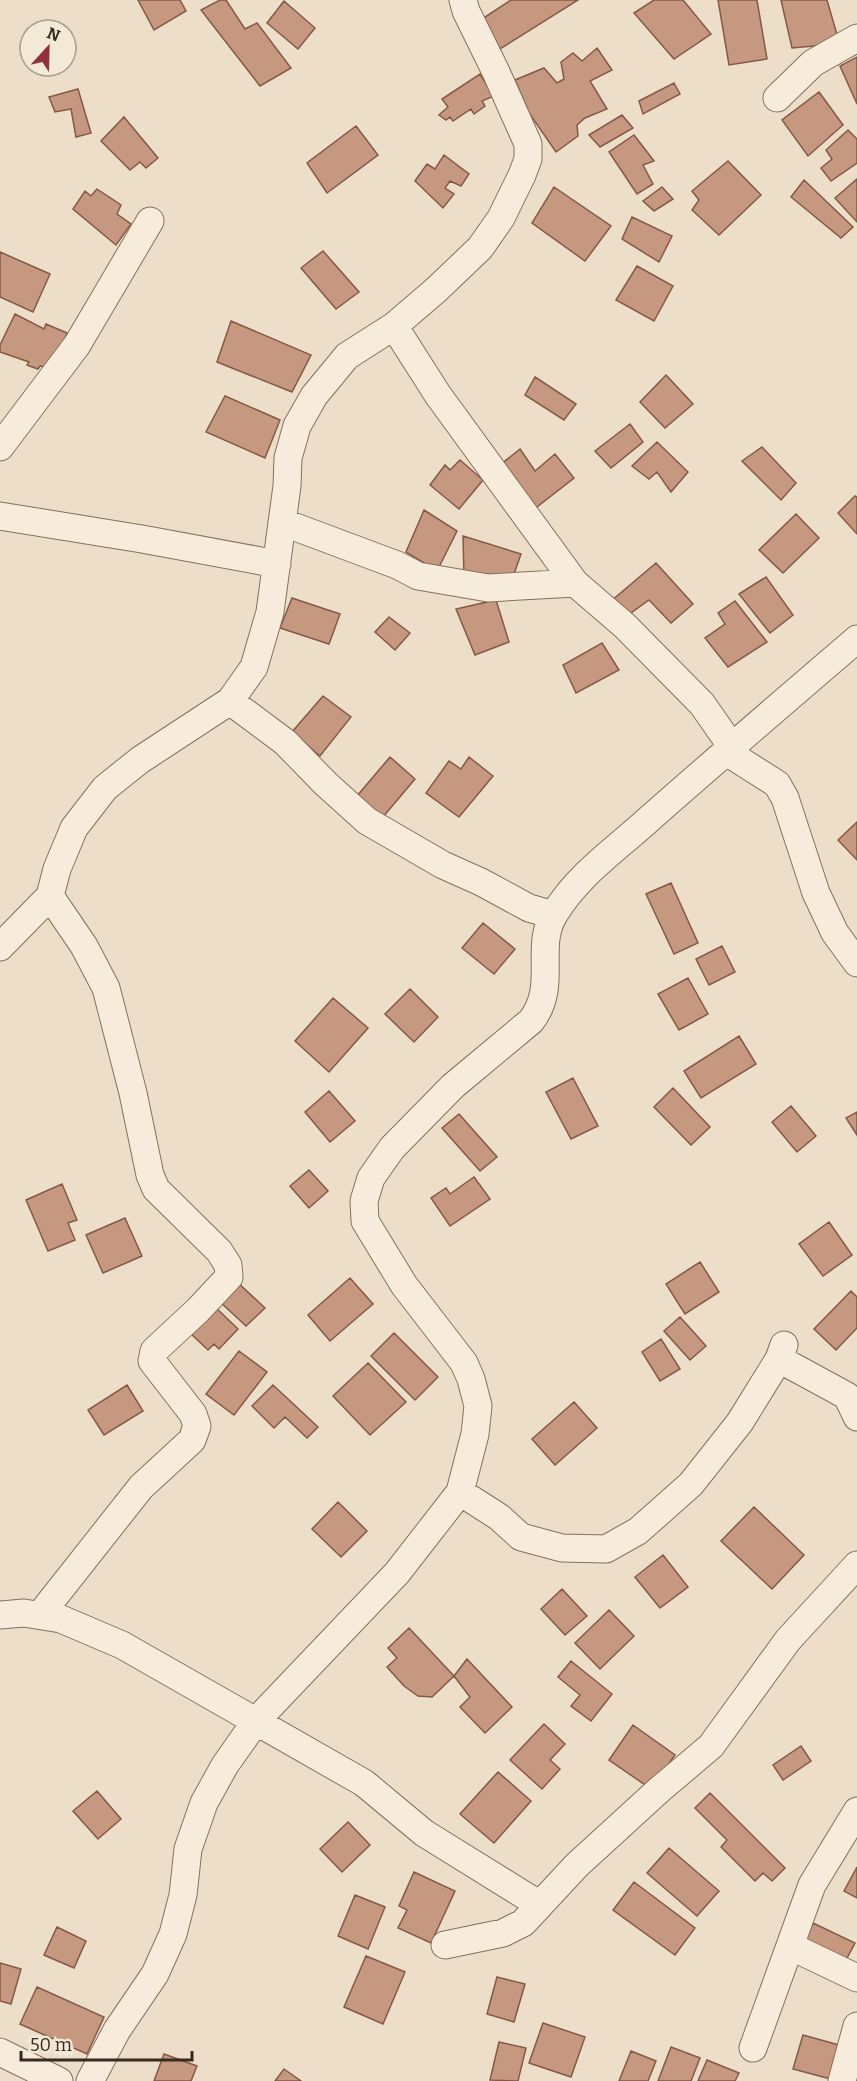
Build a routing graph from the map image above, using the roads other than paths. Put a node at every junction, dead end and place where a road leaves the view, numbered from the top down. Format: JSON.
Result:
{"nodes":[{"id":1,"x":463,"y":0,"type":"edge"},
{"id":2,"x":857,"y":38,"type":"edge"},
{"id":3,"x":777,"y":98,"type":"dead end"},
{"id":4,"x":150,"y":221,"type":"dead end"},
{"id":5,"x":394,"y":326,"type":"junction"},
{"id":6,"x":0,"y":447,"type":"edge"},
{"id":7,"x":0,"y":516,"type":"edge"},
{"id":8,"x":282,"y":522,"type":"junction"},
{"id":9,"x":277,"y":564,"type":"junction"},
{"id":10,"x":575,"y":583,"type":"junction"},
{"id":11,"x":857,"y":639,"type":"edge"},
{"id":12,"x":230,"y":701,"type":"junction"},
{"id":13,"x":729,"y":749,"type":"junction"},
{"id":14,"x":50,"y":896,"type":"junction"},
{"id":15,"x":553,"y":915,"type":"junction"},
{"id":16,"x":0,"y":947,"type":"edge"},
{"id":17,"x":857,"y":963,"type":"edge"},
{"id":18,"x":854,"y":1401,"type":"edge"},
{"id":19,"x":460,"y":1492,"type":"junction"},
{"id":20,"x":857,"y":1565,"type":"edge"},
{"id":21,"x":0,"y":1615,"type":"edge"},
{"id":22,"x":40,"y":1616,"type":"junction"},
{"id":23,"x":256,"y":1721,"type":"junction"},
{"id":24,"x":857,"y":1812,"type":"edge"},
{"id":25,"x":540,"y":1905,"type":"junction"},
{"id":26,"x":445,"y":1945,"type":"dead end"},
{"id":27,"x":790,"y":1946,"type":"junction"},
{"id":28,"x":857,"y":1978,"type":"edge"},
{"id":29,"x":857,"y":2026,"type":"edge"},
{"id":30,"x":753,"y":2048,"type":"dead end"},
{"id":31,"x":0,"y":2052,"type":"edge"},
{"id":32,"x":59,"y":2081,"type":"edge"},
{"id":33,"x":90,"y":2081,"type":"edge"},
{"id":34,"x":842,"y":2081,"type":"edge"}],
"edges":[{"from":1,"to":5,"type":"street"},
{"from":2,"to":3,"type":"street"},
{"from":4,"to":6,"type":"street"},
{"from":5,"to":8,"type":"street"},
{"from":5,"to":10,"type":"street"},
{"from":7,"to":9,"type":"street"},
{"from":8,"to":9,"type":"street"},
{"from":8,"to":10,"type":"street"},
{"from":9,"to":12,"type":"street"},
{"from":10,"to":13,"type":"street"},
{"from":11,"to":13,"type":"street"},
{"from":12,"to":14,"type":"street"},
{"from":12,"to":15,"type":"street"},
{"from":13,"to":15,"type":"street"},
{"from":13,"to":17,"type":"street"},
{"from":14,"to":16,"type":"street"},
{"from":14,"to":22,"type":"street"},
{"from":15,"to":19,"type":"street"},
{"from":18,"to":19,"type":"street"},
{"from":19,"to":23,"type":"street"},
{"from":20,"to":25,"type":"street"},
{"from":21,"to":22,"type":"street"},
{"from":22,"to":23,"type":"street"},
{"from":23,"to":25,"type":"street"},
{"from":23,"to":33,"type":"street"},
{"from":24,"to":27,"type":"street"},
{"from":25,"to":26,"type":"street"},
{"from":27,"to":28,"type":"street"},
{"from":27,"to":30,"type":"street"},
{"from":29,"to":34,"type":"street"},
{"from":31,"to":32,"type":"street"}]}
